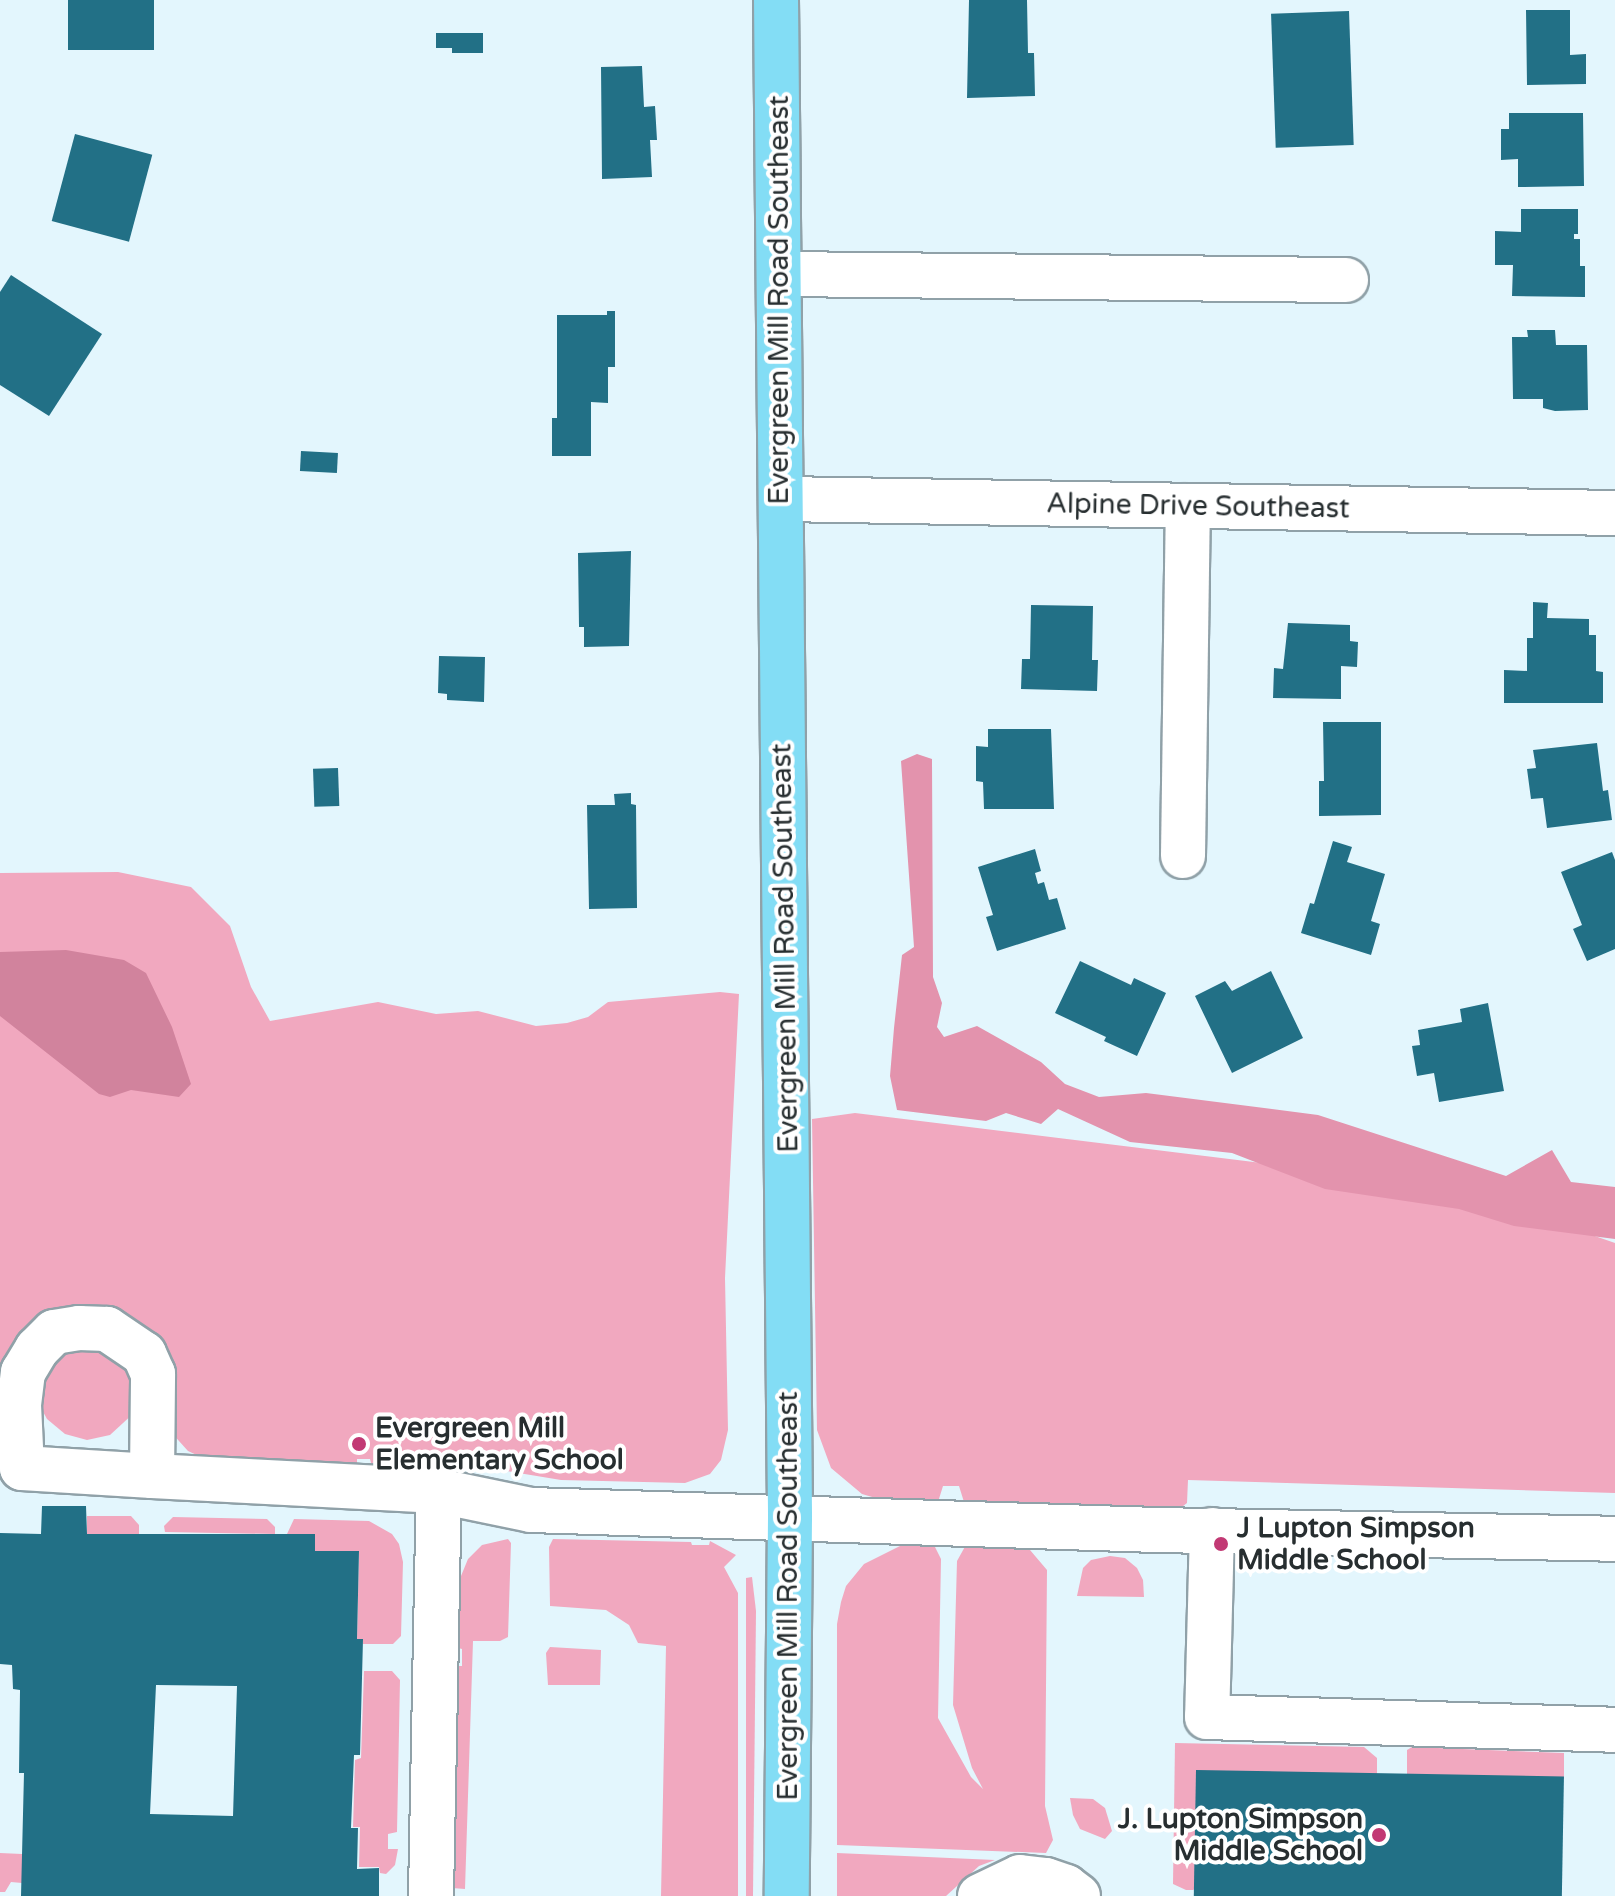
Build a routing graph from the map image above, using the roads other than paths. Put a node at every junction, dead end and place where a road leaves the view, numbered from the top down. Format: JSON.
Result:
{"nodes":[{"id":1,"x":776,"y":0,"type":"edge"},
{"id":2,"x":780,"y":274,"type":"junction"},
{"id":3,"x":1346,"y":280,"type":"dead end"},
{"id":4,"x":781,"y":499,"type":"junction"},
{"id":5,"x":1188,"y":506,"type":"junction"},
{"id":6,"x":1615,"y":513,"type":"edge"},
{"id":7,"x":1183,"y":856,"type":"dead end"},
{"id":8,"x":152,"y":1476,"type":"junction"},
{"id":9,"x":439,"y":1491,"type":"junction"},
{"id":10,"x":790,"y":1517,"type":"junction"},
{"id":11,"x":1212,"y":1530,"type":"junction"},
{"id":12,"x":1615,"y":1539,"type":"edge"},
{"id":13,"x":1615,"y":1730,"type":"edge"},
{"id":14,"x":431,"y":1896,"type":"edge"},
{"id":15,"x":787,"y":1896,"type":"edge"},
{"id":16,"x":980,"y":1896,"type":"edge"},
{"id":17,"x":1078,"y":1896,"type":"edge"}],
"edges":[{"from":1,"to":2,"type":"main road","name":"Evergreen Mill Road Southeast"},
{"from":2,"to":3,"type":"street"},
{"from":2,"to":4,"type":"main road","name":"Evergreen Mill Road Southeast"},
{"from":4,"to":5,"type":"street","name":"Alpine Drive Southeast"},
{"from":4,"to":10,"type":"main road","name":"Evergreen Mill Road Southeast"},
{"from":5,"to":6,"type":"street","name":"Alpine Drive Southeast"},
{"from":5,"to":7,"type":"street"},
{"from":8,"to":8,"type":"street"},
{"from":8,"to":9,"type":"street"},
{"from":9,"to":10,"type":"street"},
{"from":9,"to":14,"type":"street"},
{"from":10,"to":11,"type":"street"},
{"from":10,"to":15,"type":"main road","name":"Evergreen Mill Road Southeast"},
{"from":11,"to":12,"type":"street"},
{"from":11,"to":13,"type":"street"},
{"from":16,"to":17,"type":"street"}]}
